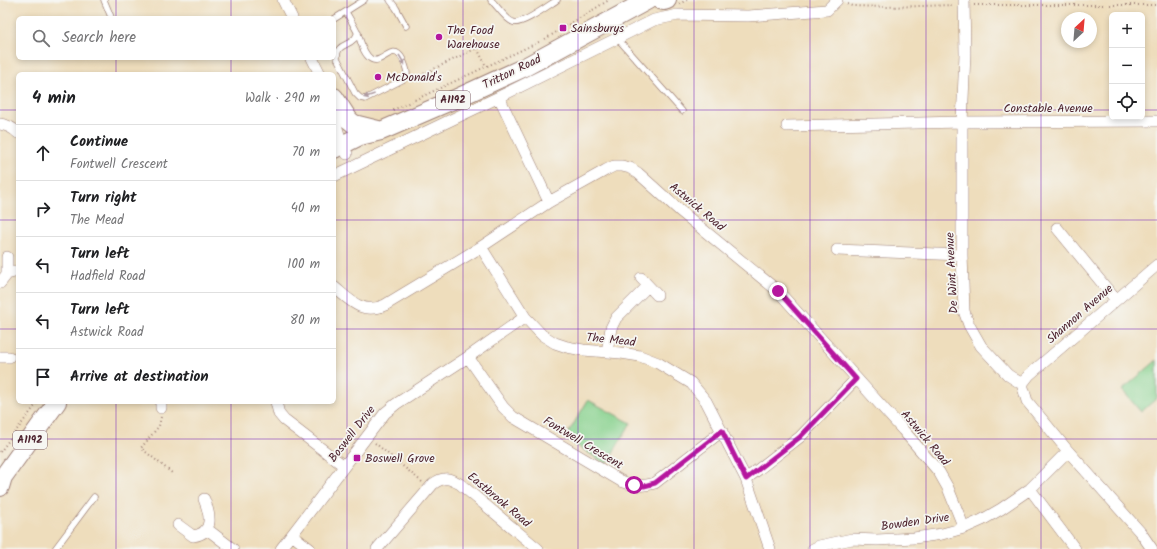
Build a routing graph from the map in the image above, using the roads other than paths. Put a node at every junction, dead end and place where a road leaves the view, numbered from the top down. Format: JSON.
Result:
{"nodes":[{"id":1,"x":104,"y":0,"type":"edge"},
{"id":2,"x":283,"y":0,"type":"edge"},
{"id":3,"x":364,"y":0,"type":"edge"},
{"id":4,"x":390,"y":0,"type":"edge"},
{"id":5,"x":491,"y":0,"type":"edge"},
{"id":6,"x":557,"y":0,"type":"edge"},
{"id":7,"x":648,"y":0,"type":"edge"},
{"id":8,"x":660,"y":0,"type":"edge"},
{"id":9,"x":667,"y":0,"type":"edge"},
{"id":10,"x":837,"y":0,"type":"edge"},
{"id":11,"x":964,"y":2,"type":"edge"},
{"id":12,"x":346,"y":12,"type":"junction"},
{"id":13,"x":110,"y":16,"type":"edge"},
{"id":14,"x":291,"y":16,"type":"edge"},
{"id":15,"x":336,"y":18,"type":"edge"},
{"id":16,"x":406,"y":26,"type":"dead end"},
{"id":17,"x":358,"y":33,"type":"junction"},
{"id":18,"x":618,"y":39,"type":"junction"},
{"id":19,"x":499,"y":97,"type":"junction"},
{"id":20,"x":336,"y":100,"type":"edge"},
{"id":21,"x":682,"y":112,"type":"dead end"},
{"id":22,"x":1157,"y":121,"type":"edge"},
{"id":23,"x":962,"y":122,"type":"junction"},
{"id":24,"x":0,"y":124,"type":"edge"},
{"id":25,"x":787,"y":126,"type":"dead end"},
{"id":26,"x":16,"y":131,"type":"edge"},
{"id":27,"x":381,"y":131,"type":"junction"},
{"id":28,"x":336,"y":132,"type":"edge"},
{"id":29,"x":339,"y":152,"type":"edge"},
{"id":30,"x":336,"y":175,"type":"edge"},
{"id":31,"x":549,"y":202,"type":"junction"},
{"id":32,"x":1057,"y":228,"type":"dead end"},
{"id":33,"x":481,"y":247,"type":"junction"},
{"id":34,"x":837,"y":250,"type":"dead end"},
{"id":35,"x":962,"y":255,"type":"junction"},
{"id":36,"x":7,"y":257,"type":"dead end"},
{"id":37,"x":1157,"y":265,"type":"edge"},
{"id":38,"x":13,"y":273,"type":"edge"},
{"id":39,"x":0,"y":283,"type":"edge"},
{"id":40,"x":336,"y":289,"type":"edge"},
{"id":41,"x":657,"y":295,"type":"dead end"},
{"id":42,"x":1116,"y":300,"type":"junction"},
{"id":43,"x":525,"y":317,"type":"junction"},
{"id":44,"x":607,"y":352,"type":"junction"},
{"id":45,"x":468,"y":357,"type":"junction"},
{"id":46,"x":856,"y":379,"type":"junction"},
{"id":47,"x":1022,"y":384,"type":"junction"},
{"id":48,"x":56,"y":404,"type":"edge"},
{"id":49,"x":276,"y":404,"type":"edge"},
{"id":50,"x":722,"y":431,"type":"junction"},
{"id":51,"x":1068,"y":452,"type":"junction"},
{"id":52,"x":344,"y":466,"type":"junction"},
{"id":53,"x":746,"y":479,"type":"junction"},
{"id":54,"x":1,"y":481,"type":"edge"},
{"id":55,"x":1030,"y":489,"type":"junction"},
{"id":56,"x":94,"y":497,"type":"dead end"},
{"id":57,"x":204,"y":498,"type":"dead end"},
{"id":58,"x":178,"y":525,"type":"dead end"},
{"id":59,"x":964,"y":528,"type":"junction"},
{"id":60,"x":207,"y":529,"type":"junction"},
{"id":61,"x":292,"y":535,"type":"junction"},
{"id":62,"x":877,"y":545,"type":"edge"},
{"id":63,"x":532,"y":547,"type":"edge"},
{"id":64,"x":55,"y":549,"type":"edge"},
{"id":65,"x":233,"y":549,"type":"edge"},
{"id":66,"x":281,"y":549,"type":"edge"},
{"id":67,"x":310,"y":549,"type":"edge"},
{"id":68,"x":377,"y":549,"type":"edge"},
{"id":69,"x":770,"y":549,"type":"edge"},
{"id":70,"x":813,"y":549,"type":"edge"},
{"id":71,"x":1075,"y":549,"type":"edge"},
{"id":72,"x":1152,"y":549,"type":"edge"}],
"edges":[{"from":1,"to":13,"type":"lane"},
{"from":2,"to":14,"type":"street"},
{"from":3,"to":12,"type":"lane"},
{"from":4,"to":16,"type":"lane"},
{"from":5,"to":6,"type":"lane"},
{"from":7,"to":27,"type":"main road","name":"Tritton Road","number":"A1192"},
{"from":8,"to":9,"type":"main road"},
{"from":10,"to":18,"type":"street"},
{"from":11,"to":23,"type":"street","name":"De Wint Avenue"},
{"from":12,"to":15,"type":"lane"},
{"from":12,"to":17,"type":"lane"},
{"from":17,"to":17,"type":"lane","one_way":true},
{"from":18,"to":19,"type":"street"},
{"from":18,"to":21,"type":"lane"},
{"from":19,"to":30,"type":"street"},
{"from":19,"to":31,"type":"street"},
{"from":20,"to":27,"type":"main road"},
{"from":22,"to":23,"type":"street","name":"Constable Avenue"},
{"from":23,"to":25,"type":"street","name":"Constable Avenue"},
{"from":23,"to":35,"type":"street","name":"De Wint Avenue"},
{"from":24,"to":26,"type":"street"},
{"from":27,"to":29,"type":"main road","name":"Tritton Road"},
{"from":28,"to":29,"type":"street"},
{"from":31,"to":33,"type":"street","name":"Astwick Road"},
{"from":31,"to":46,"type":"street","name":"Astwick Road"},
{"from":32,"to":42,"type":"street"},
{"from":33,"to":40,"type":"street","name":"Astwick Road"},
{"from":33,"to":43,"type":"street","name":"The Mead"},
{"from":34,"to":35,"type":"street"},
{"from":35,"to":47,"type":"street","name":"De Wint Avenue"},
{"from":36,"to":38,"type":"street"},
{"from":37,"to":42,"type":"street","name":"Shannon Avenue"},
{"from":38,"to":39,"type":"street"},
{"from":41,"to":44,"type":"street"},
{"from":42,"to":47,"type":"street","name":"Shannon Avenue"},
{"from":43,"to":44,"type":"street","name":"The Mead"},
{"from":43,"to":45,"type":"street","name":"Boswell Drive"},
{"from":44,"to":50,"type":"street","name":"The Mead"},
{"from":45,"to":50,"type":"street","name":"Fontwell Crescent"},
{"from":45,"to":52,"type":"street","name":"Boswell Drive"},
{"from":46,"to":53,"type":"street"},
{"from":46,"to":59,"type":"street","name":"Astwick Road"},
{"from":47,"to":51,"type":"street"},
{"from":48,"to":54,"type":"main road","number":"A1192"},
{"from":49,"to":52,"type":"street"},
{"from":50,"to":53,"type":"street","name":"The Mead"},
{"from":51,"to":55,"type":"street","name":"Bowden Drive"},
{"from":51,"to":72,"type":"street"},
{"from":52,"to":61,"type":"street","name":"Boswell Drive"},
{"from":53,"to":69,"type":"street","name":"The Mead"},
{"from":55,"to":59,"type":"street","name":"Bowden Drive"},
{"from":55,"to":71,"type":"street"},
{"from":56,"to":64,"type":"lane"},
{"from":57,"to":60,"type":"street"},
{"from":58,"to":60,"type":"street"},
{"from":59,"to":62,"type":"street","name":"Bowden Drive"},
{"from":60,"to":65,"type":"street"},
{"from":61,"to":66,"type":"street","name":"Boswell Drive"},
{"from":61,"to":67,"type":"street"},
{"from":62,"to":70,"type":"street","name":"Bowden Drive"},
{"from":63,"to":68,"type":"street","name":"Eastbrook Road"}]}
